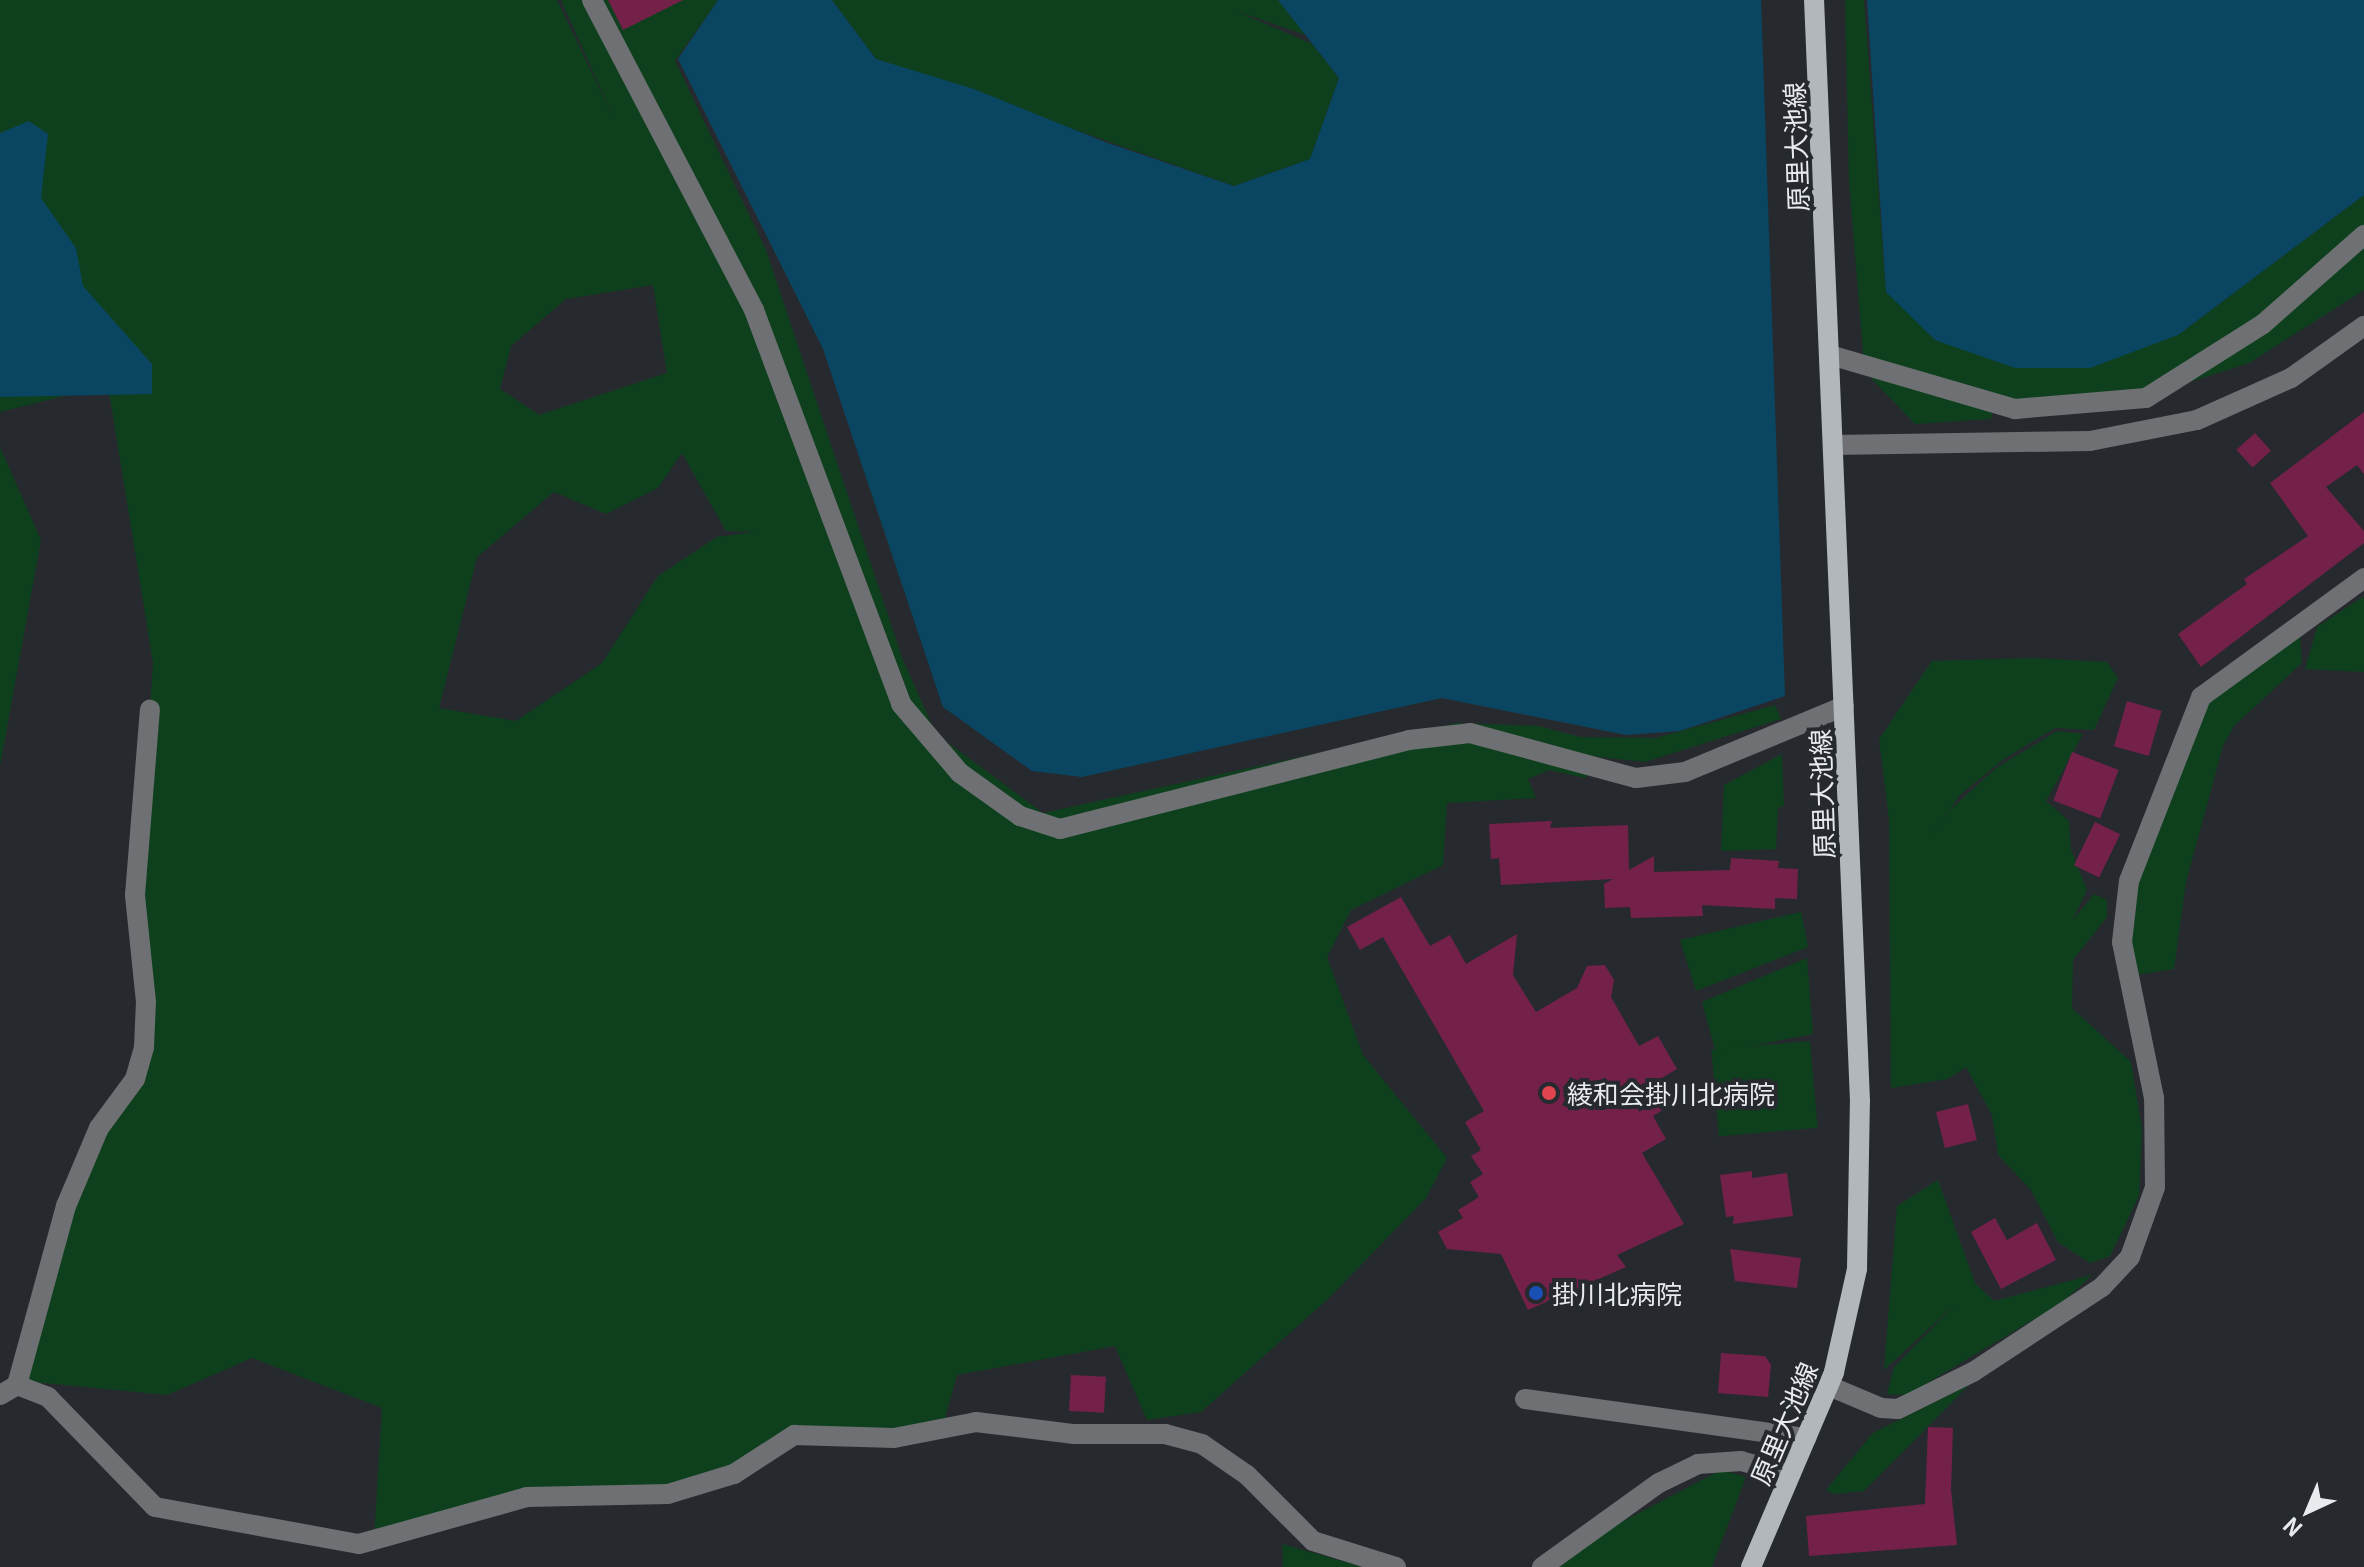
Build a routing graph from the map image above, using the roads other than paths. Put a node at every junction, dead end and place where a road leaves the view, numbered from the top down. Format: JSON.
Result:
{"nodes":[{"id":1,"x":592,"y":0,"type":"edge"},
{"id":2,"x":1814,"y":0,"type":"edge"},
{"id":3,"x":2364,"y":235,"type":"edge"},
{"id":4,"x":2364,"y":326,"type":"edge"},
{"id":5,"x":1830,"y":355,"type":"junction"},
{"id":6,"x":1833,"y":445,"type":"junction"},
{"id":7,"x":2364,"y":578,"type":"edge"},
{"id":8,"x":1844,"y":706,"type":"junction"},
{"id":9,"x":150,"y":710,"type":"dead end"},
{"id":10,"x":1829,"y":1386,"type":"junction"},
{"id":11,"x":9,"y":1390,"type":"edge"},
{"id":12,"x":1525,"y":1399,"type":"dead end"},
{"id":13,"x":1806,"y":1438,"type":"junction"},
{"id":14,"x":1790,"y":1475,"type":"junction"},
{"id":15,"x":1396,"y":1567,"type":"edge"},
{"id":16,"x":1542,"y":1567,"type":"edge"},
{"id":17,"x":1751,"y":1567,"type":"edge"}],
"edges":[{"from":1,"to":8,"type":"street"},
{"from":2,"to":5,"type":"main road","name":"原里大池線"},
{"from":3,"to":5,"type":"street"},
{"from":4,"to":6,"type":"street"},
{"from":5,"to":6,"type":"main road","name":"原里大池線"},
{"from":6,"to":8,"type":"main road","name":"原里大池線"},
{"from":7,"to":10,"type":"street"},
{"from":8,"to":10,"type":"main road","name":"原里大池線"},
{"from":9,"to":11,"type":"street"},
{"from":10,"to":13,"type":"main road","name":"原里大池線"},
{"from":11,"to":15,"type":"street"},
{"from":12,"to":13,"type":"street"},
{"from":13,"to":14,"type":"main road","name":"原里大池線"},
{"from":14,"to":16,"type":"street"},
{"from":14,"to":17,"type":"main road","name":"原里大池線"}]}
